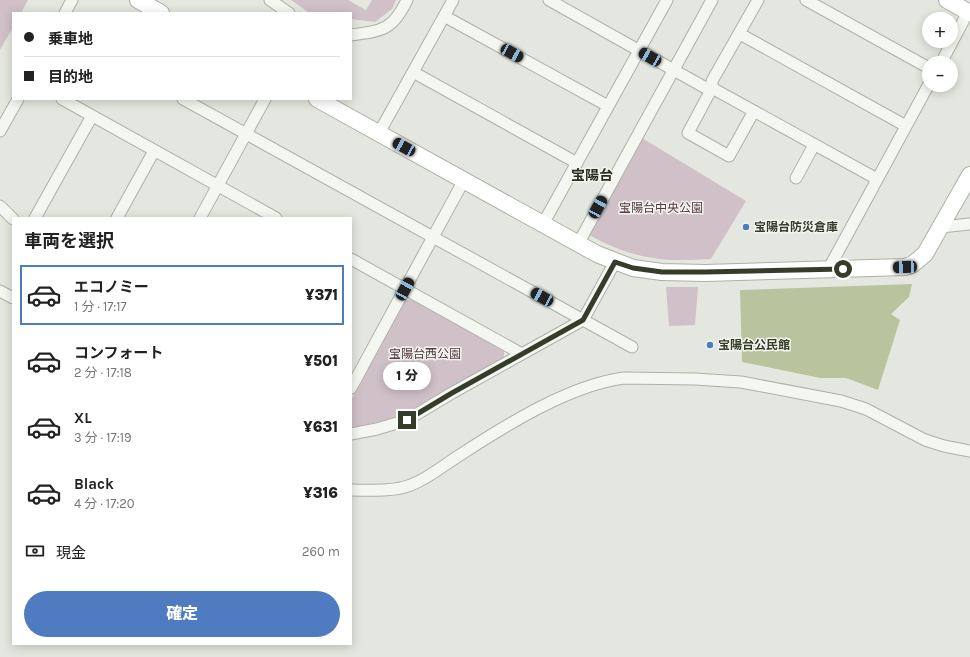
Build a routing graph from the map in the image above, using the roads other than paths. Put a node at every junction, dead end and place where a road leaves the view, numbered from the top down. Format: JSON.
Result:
{"nodes":[{"id":1,"x":72,"y":0,"type":"edge"},
{"id":2,"x":138,"y":0,"type":"edge"},
{"id":3,"x":270,"y":0,"type":"edge"},
{"id":4,"x":407,"y":0,"type":"edge"},
{"id":5,"x":453,"y":0,"type":"edge"},
{"id":6,"x":549,"y":0,"type":"edge"},
{"id":7,"x":667,"y":0,"type":"edge"},
{"id":8,"x":712,"y":0,"type":"edge"},
{"id":9,"x":758,"y":0,"type":"edge"},
{"id":10,"x":806,"y":0,"type":"edge"},
{"id":11,"x":947,"y":0,"type":"edge"},
{"id":12,"x":66,"y":12,"type":"edge"},
{"id":13,"x":159,"y":12,"type":"edge"},
{"id":14,"x":288,"y":12,"type":"edge"},
{"id":15,"x":969,"y":12,"type":"edge"},
{"id":16,"x":444,"y":16,"type":"junction"},
{"id":17,"x":740,"y":34,"type":"junction"},
{"id":18,"x":352,"y":36,"type":"edge"},
{"id":19,"x":639,"y":50,"type":"junction"},
{"id":20,"x":945,"y":56,"type":"edge"},
{"id":21,"x":922,"y":64,"type":"edge"},
{"id":22,"x":674,"y":70,"type":"junction"},
{"id":23,"x":413,"y":72,"type":"junction"},
{"id":24,"x":712,"y":88,"type":"junction"},
{"id":25,"x":925,"y":92,"type":"edge"},
{"id":26,"x":17,"y":100,"type":"edge"},
{"id":27,"x":64,"y":100,"type":"edge"},
{"id":28,"x":185,"y":100,"type":"edge"},
{"id":29,"x":264,"y":100,"type":"edge"},
{"id":30,"x":320,"y":100,"type":"edge"},
{"id":31,"x":608,"y":106,"type":"junction"},
{"id":32,"x":754,"y":111,"type":"junction"},
{"id":33,"x":92,"y":116,"type":"junction"},
{"id":34,"x":906,"y":126,"type":"junction"},
{"id":35,"x":0,"y":131,"type":"edge"},
{"id":36,"x":380,"y":133,"type":"junction"},
{"id":37,"x":246,"y":134,"type":"junction"},
{"id":38,"x":814,"y":145,"type":"junction"},
{"id":39,"x":154,"y":150,"type":"junction"},
{"id":40,"x":577,"y":163,"type":"junction"},
{"id":41,"x":970,"y":175,"type":"edge"},
{"id":42,"x":796,"y":178,"type":"dead end"},
{"id":43,"x":877,"y":179,"type":"junction"},
{"id":44,"x":464,"y":180,"type":"junction"},
{"id":45,"x":217,"y":186,"type":"junction"},
{"id":46,"x":0,"y":206,"type":"edge"},
{"id":47,"x":36,"y":217,"type":"edge"},
{"id":48,"x":118,"y":217,"type":"edge"},
{"id":49,"x":201,"y":217,"type":"edge"},
{"id":50,"x":274,"y":217,"type":"edge"},
{"id":51,"x":12,"y":218,"type":"edge"},
{"id":52,"x":543,"y":224,"type":"junction"},
{"id":53,"x":970,"y":224,"type":"edge"},
{"id":54,"x":941,"y":227,"type":"junction"},
{"id":55,"x":433,"y":237,"type":"junction"},
{"id":56,"x":578,"y":244,"type":"junction"},
{"id":57,"x":352,"y":260,"type":"edge"},
{"id":58,"x":615,"y":262,"type":"junction"},
{"id":59,"x":828,"y":270,"type":"junction"},
{"id":60,"x":405,"y":289,"type":"junction"},
{"id":61,"x":0,"y":291,"type":"edge"},
{"id":62,"x":12,"y":297,"type":"edge"},
{"id":63,"x":583,"y":320,"type":"junction"},
{"id":64,"x":632,"y":348,"type":"dead end"},
{"id":65,"x":522,"y":354,"type":"junction"},
{"id":66,"x":352,"y":386,"type":"edge"},
{"id":67,"x":352,"y":434,"type":"edge"},
{"id":68,"x":970,"y":451,"type":"edge"},
{"id":69,"x":352,"y":490,"type":"edge"}],
"edges":[{"from":1,"to":12,"type":"street"},
{"from":2,"to":13,"type":"street"},
{"from":3,"to":14,"type":"street"},
{"from":4,"to":18,"type":"street"},
{"from":5,"to":16,"type":"street"},
{"from":6,"to":19,"type":"street"},
{"from":7,"to":19,"type":"street"},
{"from":8,"to":22,"type":"street"},
{"from":9,"to":17,"type":"street"},
{"from":10,"to":21,"type":"street"},
{"from":11,"to":15,"type":"street"},
{"from":15,"to":20,"type":"street"},
{"from":16,"to":23,"type":"street"},
{"from":16,"to":31,"type":"street"},
{"from":17,"to":24,"type":"street"},
{"from":17,"to":34,"type":"street"},
{"from":19,"to":22,"type":"street"},
{"from":19,"to":31,"type":"street"},
{"from":22,"to":24,"type":"street"},
{"from":22,"to":56,"type":"street"},
{"from":23,"to":36,"type":"street"},
{"from":23,"to":40,"type":"street"},
{"from":24,"to":32,"type":"street"},
{"from":24,"to":32,"type":"street"},
{"from":25,"to":34,"type":"street"},
{"from":26,"to":35,"type":"street"},
{"from":27,"to":33,"type":"street"},
{"from":28,"to":37,"type":"street"},
{"from":29,"to":37,"type":"street"},
{"from":30,"to":36,"type":"street"},
{"from":31,"to":40,"type":"street"},
{"from":32,"to":38,"type":"street"},
{"from":33,"to":39,"type":"street"},
{"from":33,"to":47,"type":"street"},
{"from":34,"to":43,"type":"street"},
{"from":36,"to":44,"type":"street"},
{"from":37,"to":45,"type":"street"},
{"from":37,"to":55,"type":"street"},
{"from":38,"to":42,"type":"street"},
{"from":38,"to":43,"type":"street"},
{"from":39,"to":45,"type":"street"},
{"from":39,"to":48,"type":"street"},
{"from":40,"to":52,"type":"street"},
{"from":41,"to":54,"type":"street"},
{"from":43,"to":59,"type":"street"},
{"from":44,"to":52,"type":"street"},
{"from":44,"to":55,"type":"street"},
{"from":45,"to":49,"type":"street"},
{"from":45,"to":50,"type":"street"},
{"from":46,"to":51,"type":"street"},
{"from":52,"to":56,"type":"street"},
{"from":53,"to":54,"type":"street"},
{"from":54,"to":59,"type":"street"},
{"from":55,"to":60,"type":"street"},
{"from":55,"to":63,"type":"street"},
{"from":56,"to":58,"type":"street"},
{"from":57,"to":60,"type":"street"},
{"from":58,"to":59,"type":"street"},
{"from":58,"to":63,"type":"street"},
{"from":60,"to":65,"type":"street"},
{"from":60,"to":66,"type":"street"},
{"from":61,"to":62,"type":"street"},
{"from":63,"to":64,"type":"street"},
{"from":63,"to":65,"type":"street"},
{"from":65,"to":67,"type":"street"},
{"from":68,"to":69,"type":"street"}]}
